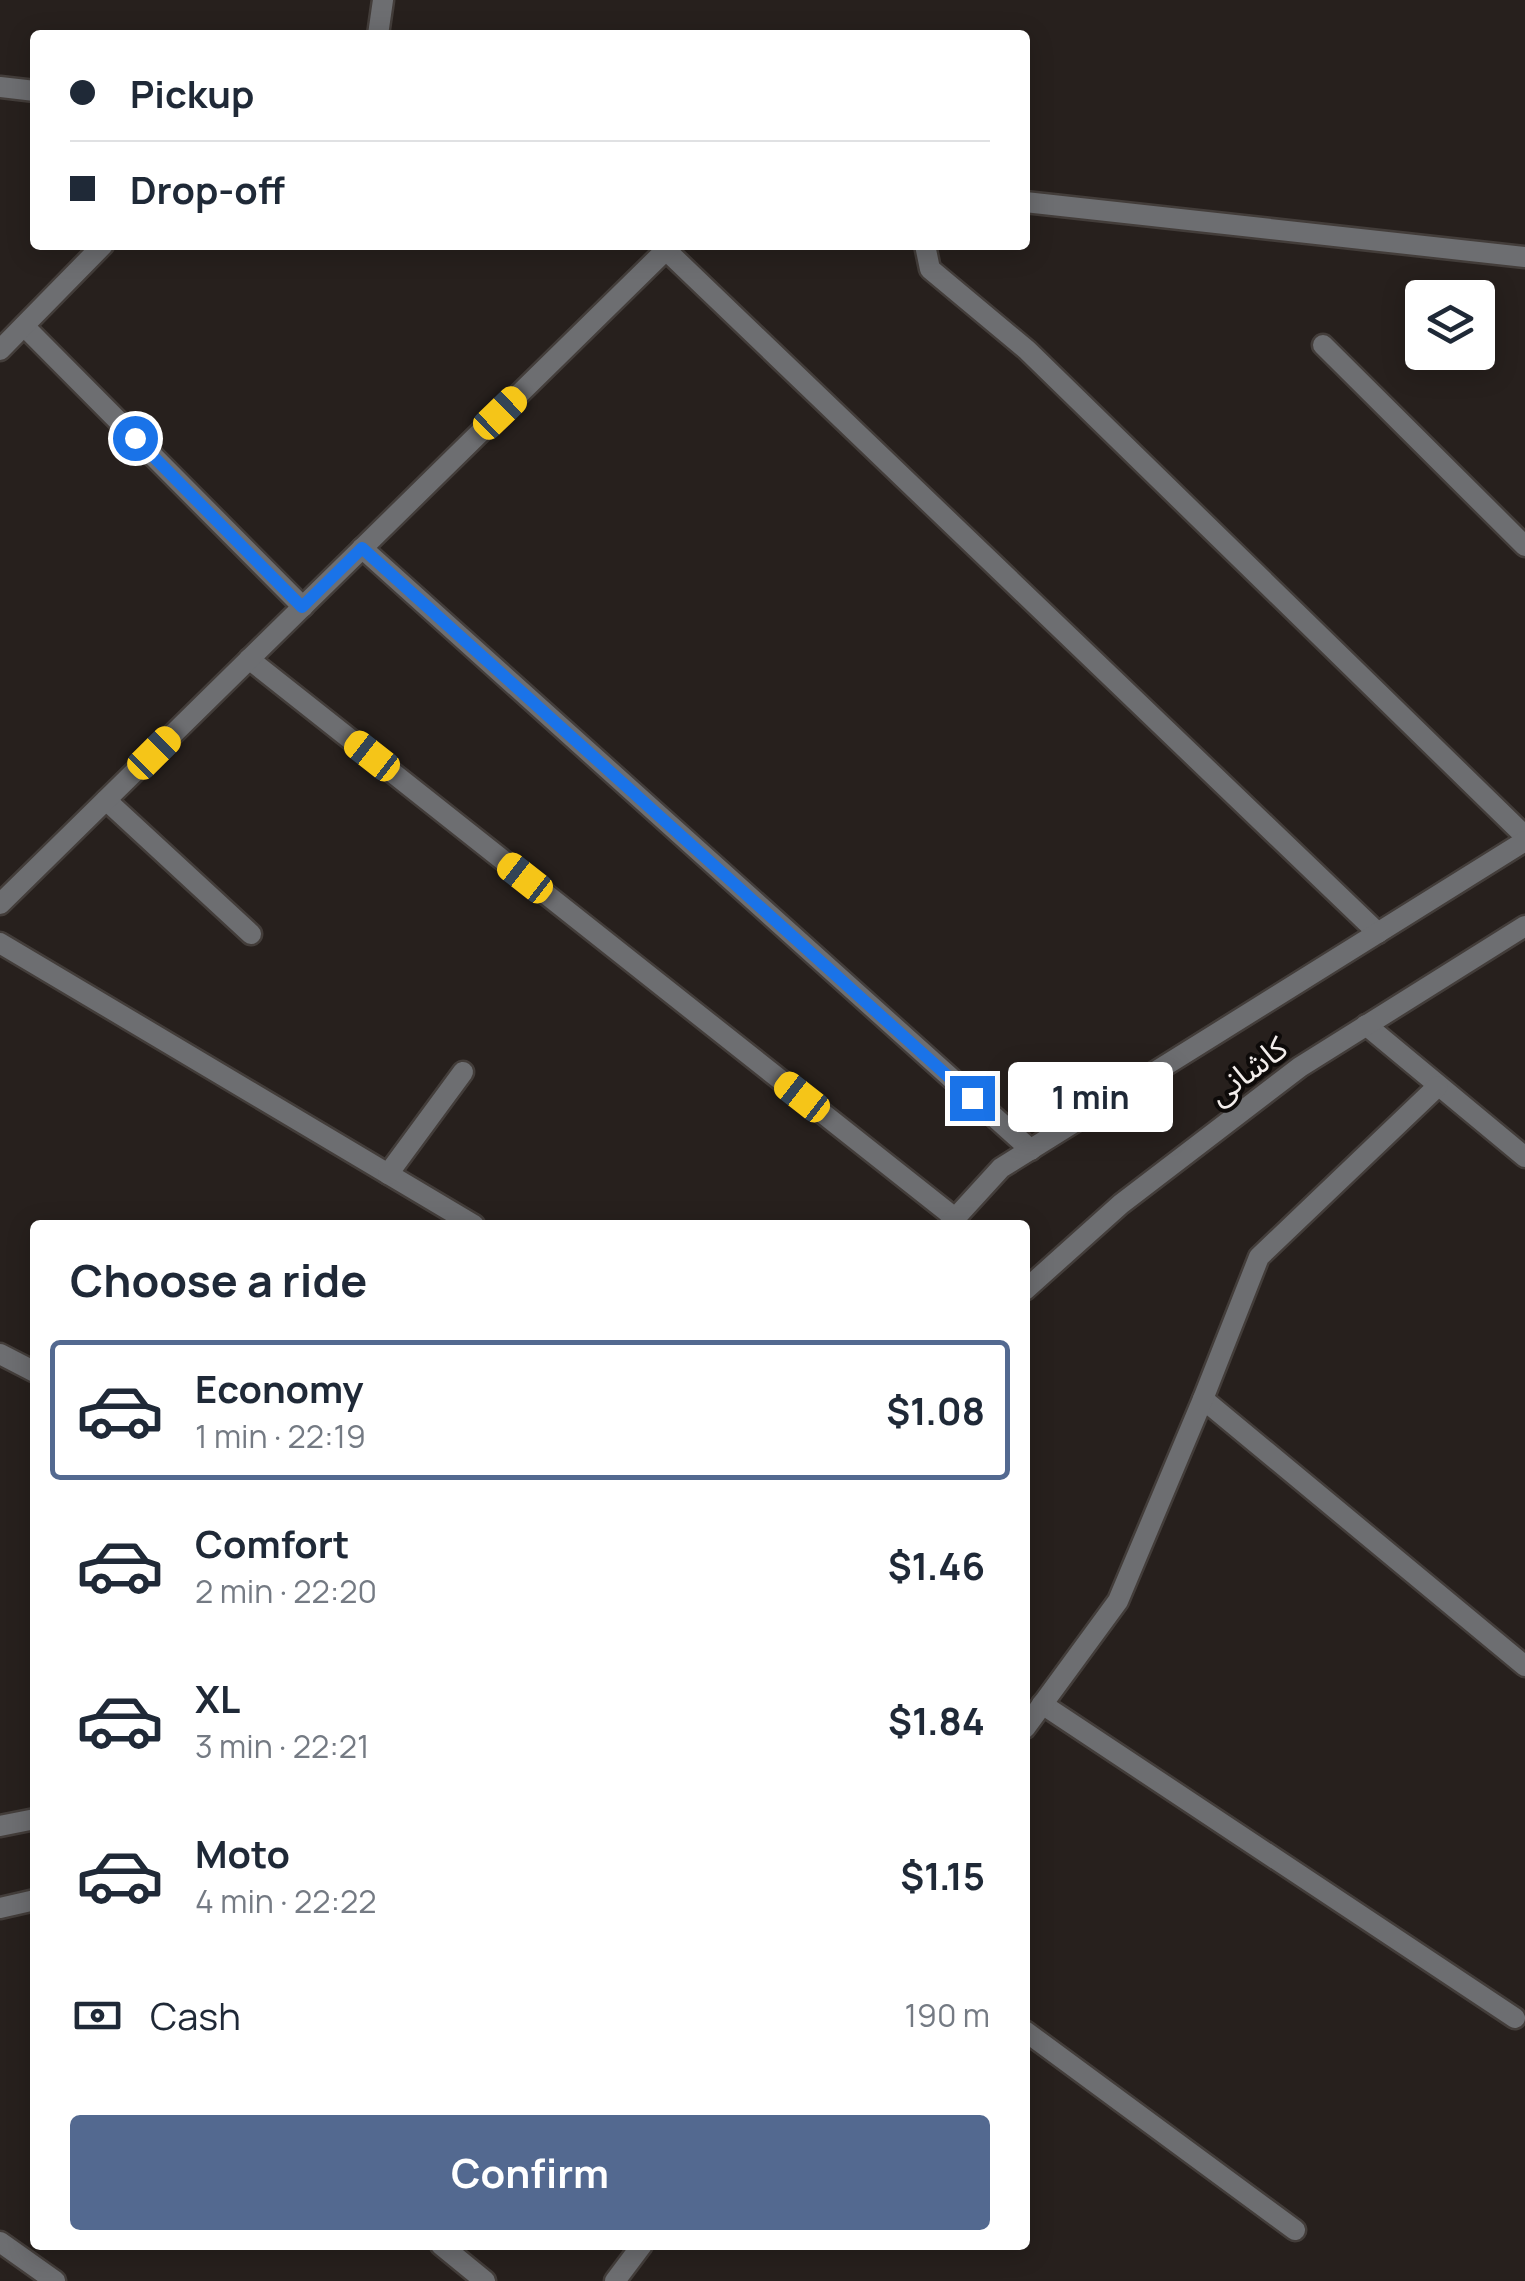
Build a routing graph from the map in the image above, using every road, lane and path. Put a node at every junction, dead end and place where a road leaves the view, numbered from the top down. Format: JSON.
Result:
{"nodes":[{"id":1,"x":383,"y":0,"type":"edge"},
{"id":2,"x":379,"y":30,"type":"edge"},
{"id":3,"x":0,"y":87,"type":"edge"},
{"id":4,"x":30,"y":90,"type":"edge"},
{"id":5,"x":1030,"y":203,"type":"edge"},
{"id":6,"x":98,"y":250,"type":"edge"},
{"id":7,"x":666,"y":250,"type":"edge"},
{"id":8,"x":670,"y":250,"type":"edge"},
{"id":9,"x":926,"y":250,"type":"edge"},
{"id":10,"x":1525,"y":257,"type":"edge"},
{"id":11,"x":24,"y":326,"type":"junction"},
{"id":12,"x":1323,"y":344,"type":"dead end"},
{"id":13,"x":0,"y":350,"type":"edge"},
{"id":14,"x":1525,"y":546,"type":"edge"},
{"id":15,"x":362,"y":548,"type":"junction"},
{"id":16,"x":302,"y":607,"type":"junction"},
{"id":17,"x":249,"y":660,"type":"junction"},
{"id":18,"x":106,"y":800,"type":"junction"},
{"id":19,"x":1525,"y":839,"type":"edge"},
{"id":20,"x":0,"y":904,"type":"edge"},
{"id":21,"x":1525,"y":926,"type":"edge"},
{"id":22,"x":1378,"y":933,"type":"junction"},
{"id":23,"x":251,"y":934,"type":"dead end"},
{"id":24,"x":0,"y":943,"type":"edge"},
{"id":25,"x":1366,"y":1025,"type":"junction"},
{"id":26,"x":463,"y":1072,"type":"dead end"},
{"id":27,"x":1438,"y":1086,"type":"junction"},
{"id":28,"x":1031,"y":1150,"type":"junction"},
{"id":29,"x":1525,"y":1157,"type":"edge"},
{"id":30,"x":388,"y":1174,"type":"junction"},
{"id":31,"x":466,"y":1220,"type":"edge"},
{"id":32,"x":949,"y":1220,"type":"edge"},
{"id":33,"x":954,"y":1220,"type":"edge"},
{"id":34,"x":1030,"y":1285,"type":"edge"},
{"id":35,"x":2,"y":1358,"type":"edge"},
{"id":36,"x":30,"y":1370,"type":"edge"},
{"id":37,"x":1203,"y":1399,"type":"junction"},
{"id":38,"x":1525,"y":1666,"type":"edge"},
{"id":39,"x":1042,"y":1704,"type":"junction"},
{"id":40,"x":1030,"y":1721,"type":"edge"},
{"id":41,"x":30,"y":1819,"type":"edge"},
{"id":42,"x":0,"y":1826,"type":"edge"},
{"id":43,"x":30,"y":1901,"type":"edge"},
{"id":44,"x":0,"y":1908,"type":"edge"},
{"id":45,"x":1514,"y":2018,"type":"dead end"},
{"id":46,"x":1030,"y":2035,"type":"edge"},
{"id":47,"x":1296,"y":2230,"type":"dead end"},
{"id":48,"x":0,"y":2242,"type":"edge"},
{"id":49,"x":447,"y":2250,"type":"edge"},
{"id":50,"x":638,"y":2250,"type":"edge"},
{"id":51,"x":55,"y":2281,"type":"edge"},
{"id":52,"x":486,"y":2281,"type":"edge"},
{"id":53,"x":615,"y":2281,"type":"edge"}],
"edges":[{"from":1,"to":2,"type":"street"},
{"from":3,"to":4,"type":"street"},
{"from":5,"to":10,"type":"street"},
{"from":6,"to":11,"type":"street"},
{"from":7,"to":15,"type":"street"},
{"from":8,"to":22,"type":"street"},
{"from":9,"to":19,"type":"street"},
{"from":11,"to":13,"type":"street"},
{"from":11,"to":16,"type":"street"},
{"from":12,"to":14,"type":"street"},
{"from":15,"to":16,"type":"street"},
{"from":15,"to":28,"type":"street"},
{"from":16,"to":17,"type":"street"},
{"from":17,"to":18,"type":"street"},
{"from":17,"to":32,"type":"street"},
{"from":18,"to":20,"type":"street"},
{"from":18,"to":23,"type":"street"},
{"from":19,"to":22,"type":"street"},
{"from":21,"to":25,"type":"street","name":"کاشانی"},
{"from":22,"to":28,"type":"street"},
{"from":24,"to":30,"type":"street"},
{"from":25,"to":27,"type":"street"},
{"from":25,"to":34,"type":"street","name":"کاشانی"},
{"from":26,"to":30,"type":"street"},
{"from":27,"to":29,"type":"street"},
{"from":27,"to":37,"type":"street"},
{"from":28,"to":33,"type":"street"},
{"from":30,"to":31,"type":"street"},
{"from":35,"to":36,"type":"street"},
{"from":37,"to":38,"type":"street"},
{"from":37,"to":39,"type":"street"},
{"from":39,"to":40,"type":"street"},
{"from":39,"to":45,"type":"street"},
{"from":41,"to":42,"type":"street"},
{"from":43,"to":44,"type":"street"},
{"from":46,"to":47,"type":"street"},
{"from":48,"to":51,"type":"street"},
{"from":49,"to":52,"type":"street"},
{"from":50,"to":53,"type":"street"}]}
